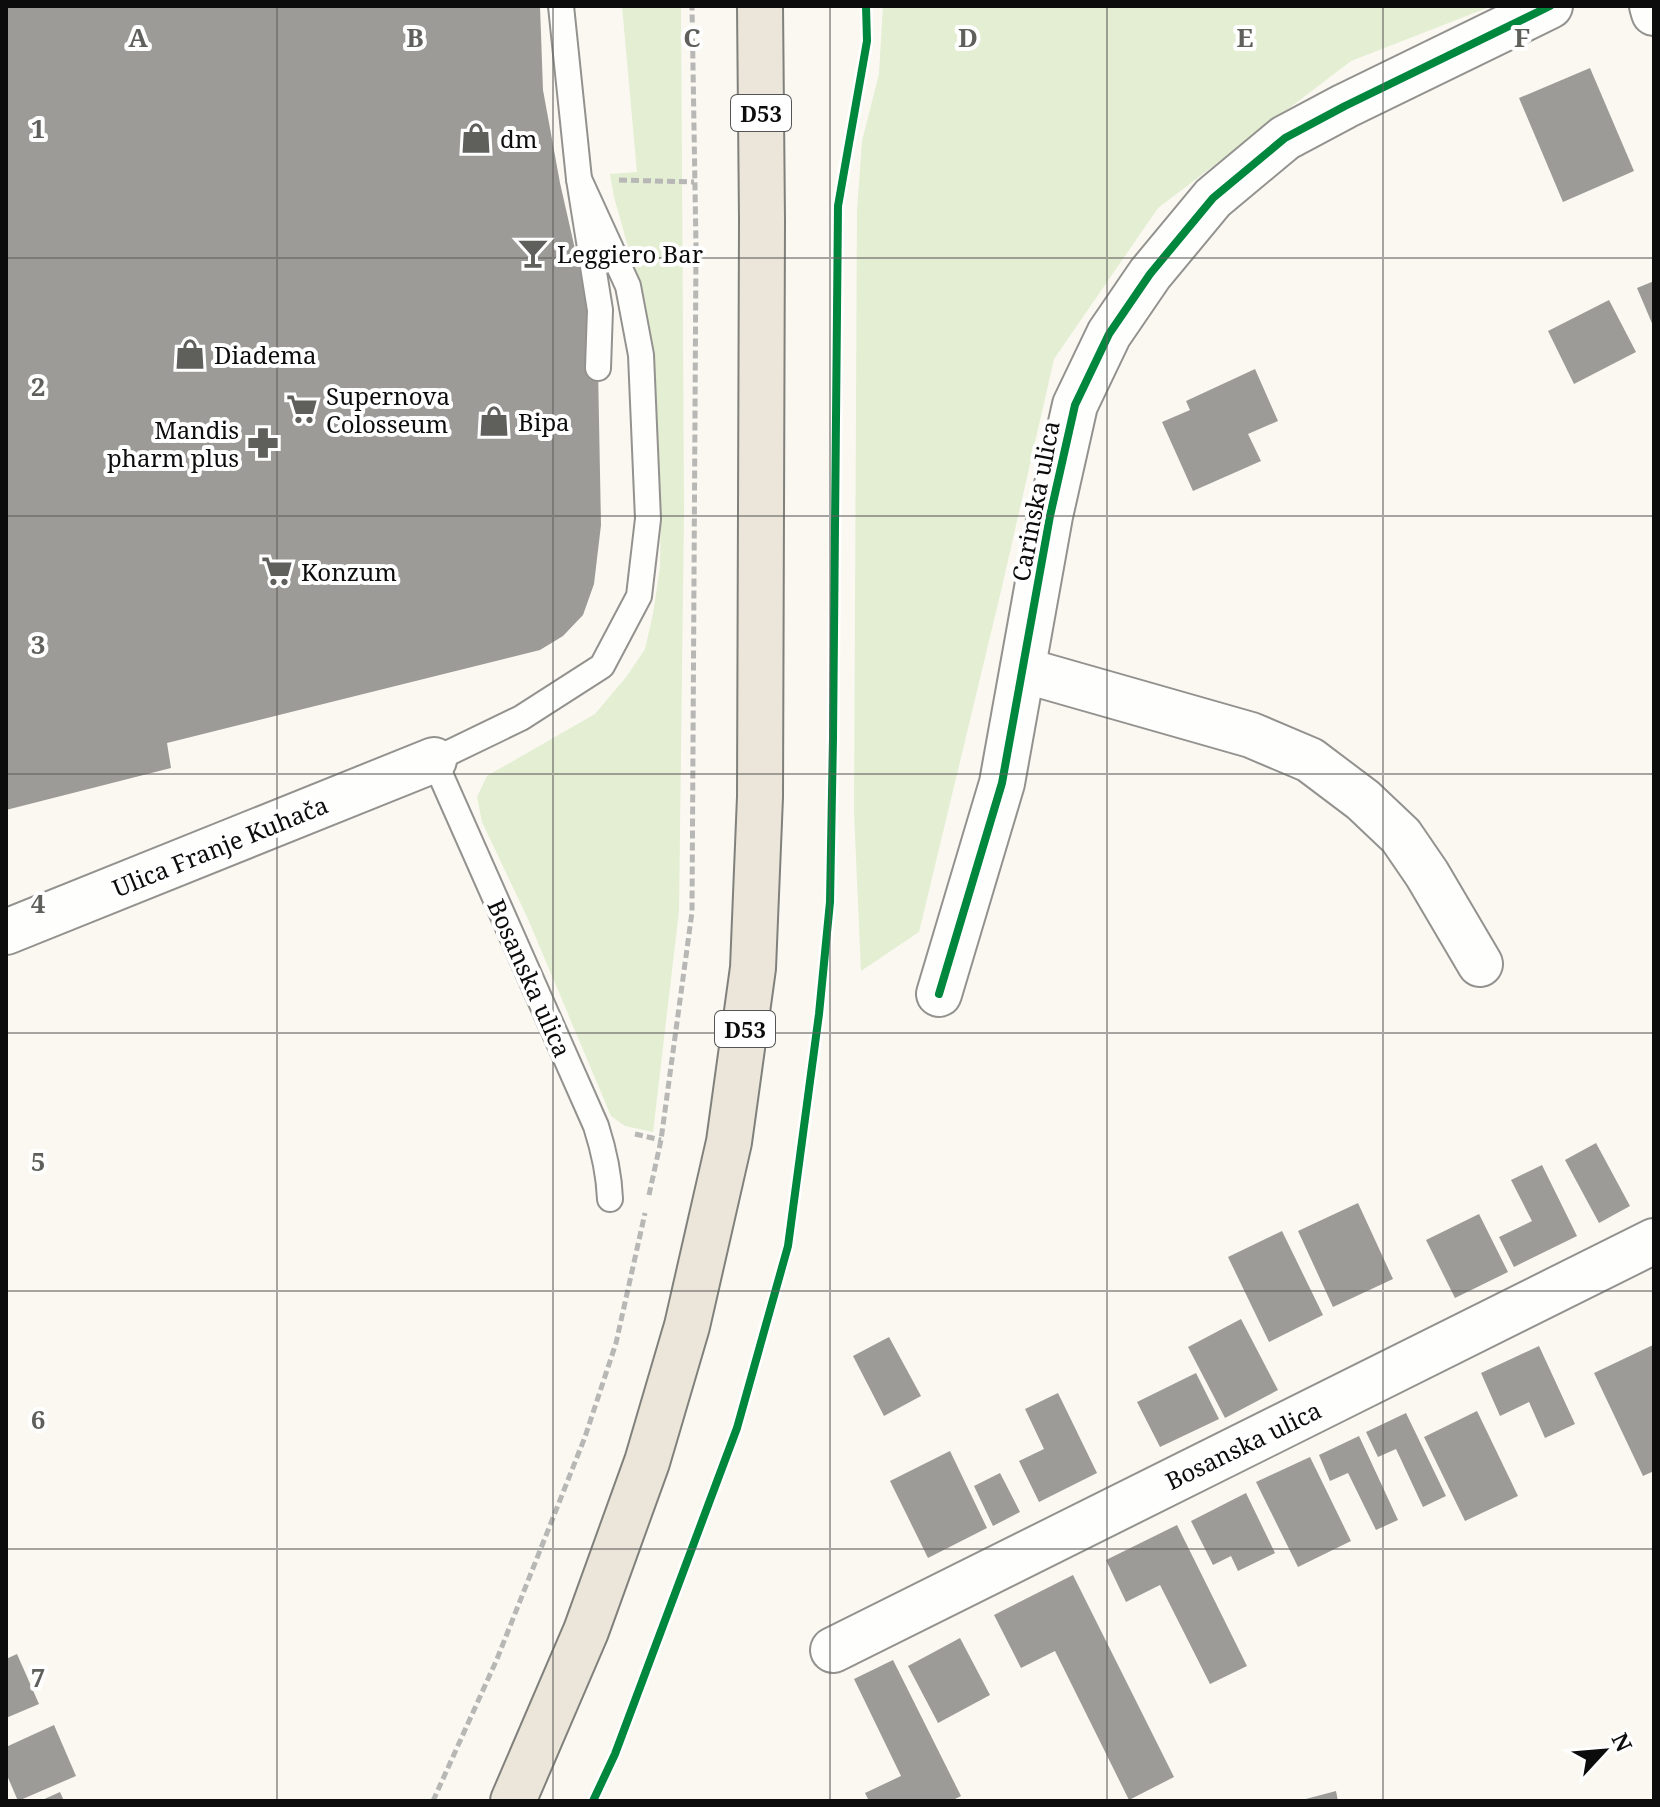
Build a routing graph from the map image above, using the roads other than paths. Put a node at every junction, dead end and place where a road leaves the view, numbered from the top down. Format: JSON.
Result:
{"nodes":[{"id":1,"x":561,"y":6,"type":"edge"},
{"id":2,"x":760,"y":6,"type":"edge"},
{"id":3,"x":1550,"y":6,"type":"edge"},
{"id":4,"x":1652,"y":6,"type":"edge"},
{"id":5,"x":1654,"y":13,"type":"edge"},
{"id":6,"x":579,"y":179,"type":"junction"},
{"id":7,"x":598,"y":368,"type":"dead end"},
{"id":8,"x":1023,"y":670,"type":"junction"},
{"id":9,"x":434,"y":760,"type":"junction"},
{"id":10,"x":6,"y":932,"type":"edge"},
{"id":11,"x":1480,"y":964,"type":"dead end"},
{"id":12,"x":939,"y":994,"type":"dead end"},
{"id":13,"x":610,"y":1199,"type":"dead end"},
{"id":14,"x":1654,"y":1241,"type":"edge"},
{"id":15,"x":833,"y":1650,"type":"dead end"},
{"id":16,"x":513,"y":1801,"type":"edge"}],
"edges":[{"from":1,"to":6,"type":"lane"},
{"from":2,"to":16,"type":"main road","number":"D53"},
{"from":3,"to":8,"type":"street","name":"Carinska ulica"},
{"from":4,"to":5,"type":"street"},
{"from":6,"to":7,"type":"lane"},
{"from":6,"to":9,"type":"lane"},
{"from":8,"to":11,"type":"street"},
{"from":8,"to":12,"type":"street","name":"Carinska ulica"},
{"from":9,"to":10,"type":"street","name":"Ulica Franje Kuhača"},
{"from":9,"to":13,"type":"lane","name":"Bosanska ulica"},
{"from":14,"to":15,"type":"street","name":"Bosanska ulica"}]}
